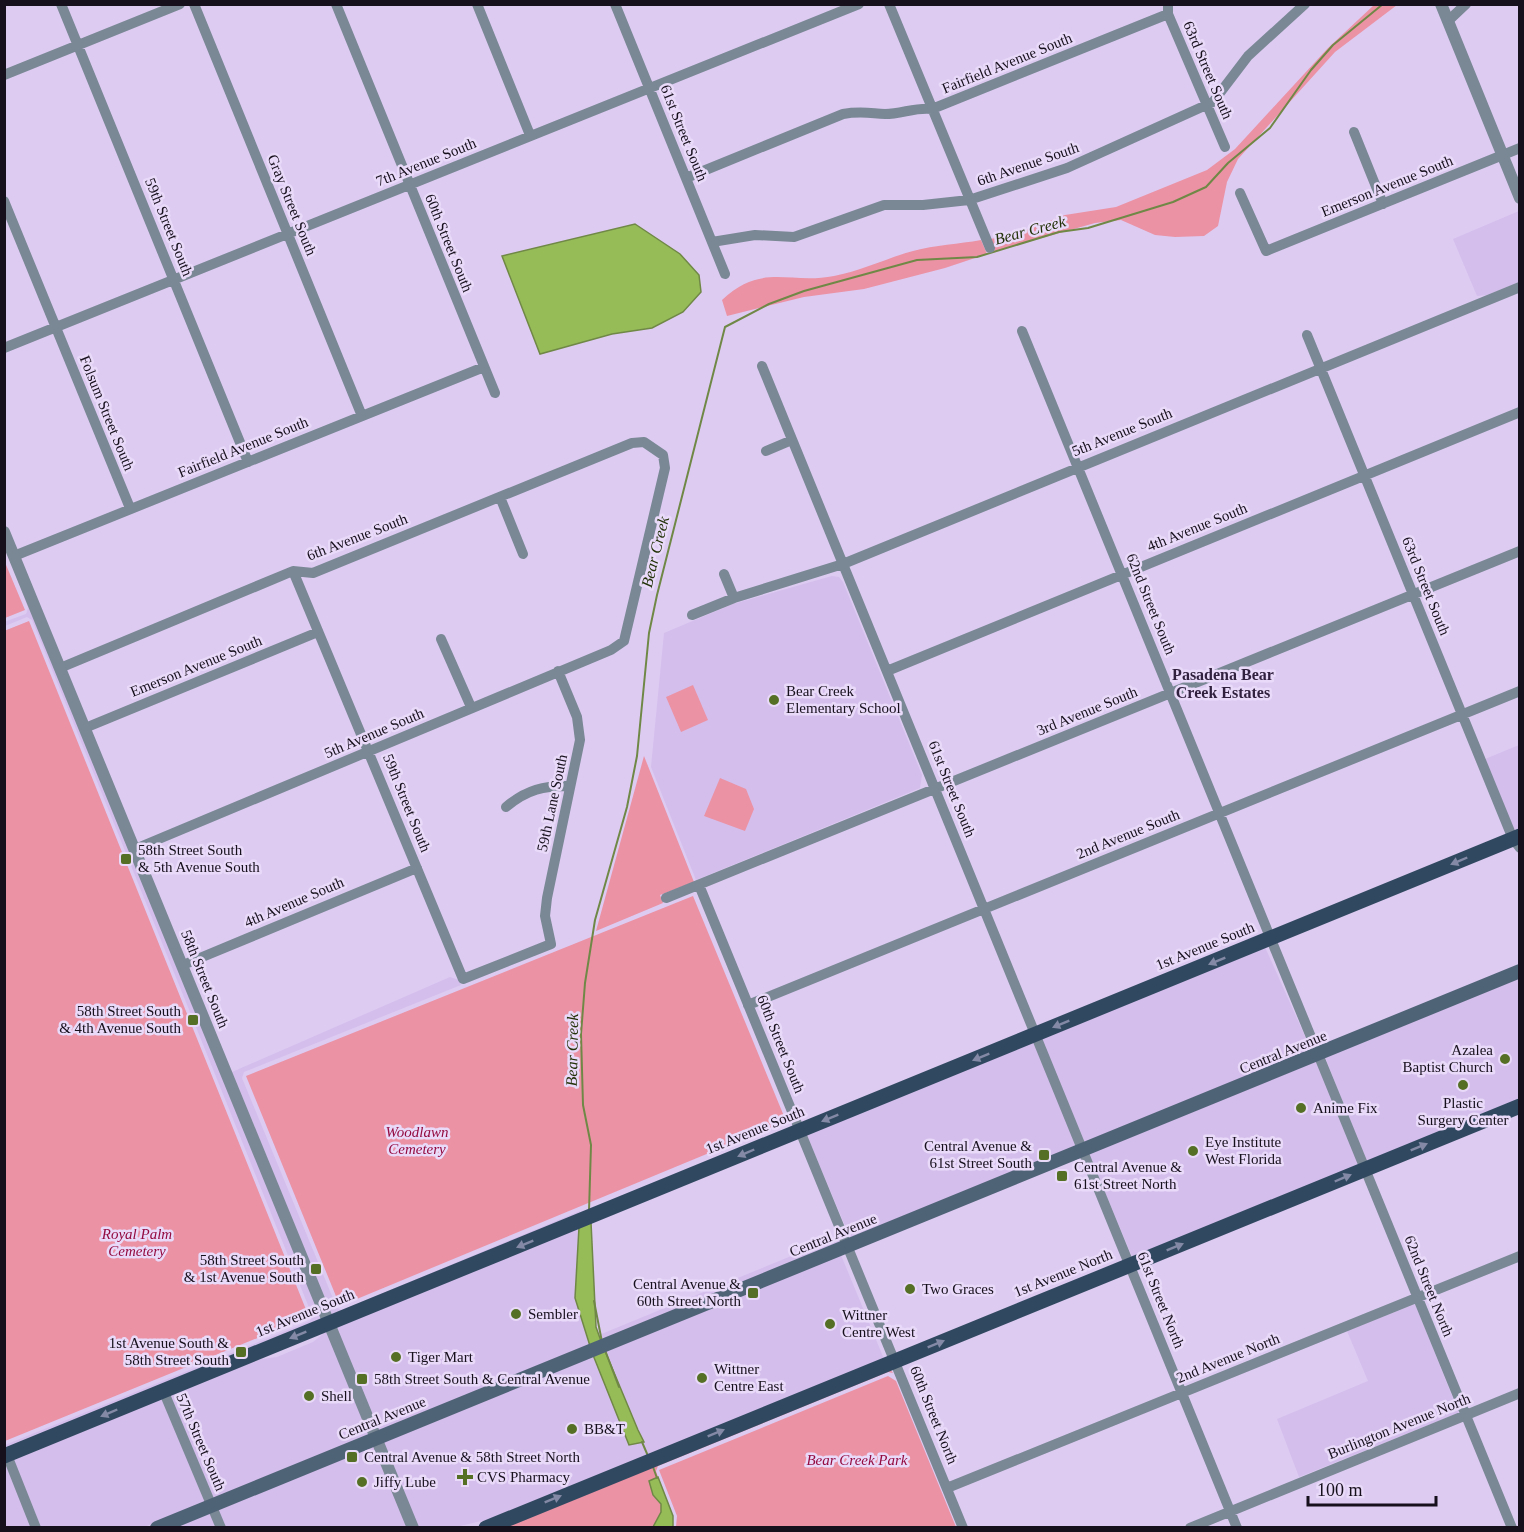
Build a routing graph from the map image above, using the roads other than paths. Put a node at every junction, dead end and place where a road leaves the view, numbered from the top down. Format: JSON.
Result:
{"nodes":[{"id":1,"x":62,"y":4,"type":"edge"},
{"id":2,"x":180,"y":4,"type":"edge"},
{"id":3,"x":194,"y":4,"type":"edge"},
{"id":4,"x":336,"y":4,"type":"edge"},
{"id":5,"x":477,"y":4,"type":"edge"},
{"id":6,"x":615,"y":4,"type":"edge"},
{"id":7,"x":859,"y":4,"type":"edge"},
{"id":8,"x":889,"y":4,"type":"edge"},
{"id":9,"x":1441,"y":4,"type":"edge"},
{"id":10,"x":1466,"y":4,"type":"edge"},
{"id":11,"x":1300,"y":7,"type":"edge"},
{"id":12,"x":1168,"y":9,"type":"edge"},
{"id":13,"x":1448,"y":21,"type":"junction"},
{"id":14,"x":78,"y":45,"type":"junction"},
{"id":15,"x":4,"y":75,"type":"edge"},
{"id":16,"x":649,"y":88,"type":"junction"},
{"id":17,"x":1205,"y":106,"type":"junction"},
{"id":18,"x":932,"y":109,"type":"junction"},
{"id":19,"x":1354,"y":132,"type":"dead end"},
{"id":20,"x":530,"y":135,"type":"junction"},
{"id":21,"x":1225,"y":147,"type":"dead end"},
{"id":22,"x":1520,"y":148,"type":"edge"},
{"id":23,"x":1502,"y":156,"type":"junction"},
{"id":24,"x":686,"y":178,"type":"junction"},
{"id":25,"x":409,"y":185,"type":"junction"},
{"id":26,"x":1240,"y":193,"type":"dead end"},
{"id":27,"x":1520,"y":198,"type":"edge"},
{"id":28,"x":969,"y":200,"type":"junction"},
{"id":29,"x":4,"y":201,"type":"edge"},
{"id":30,"x":1383,"y":204,"type":"junction"},
{"id":31,"x":288,"y":233,"type":"junction"},
{"id":32,"x":712,"y":242,"type":"junction"},
{"id":33,"x":990,"y":248,"type":"dead end"},
{"id":34,"x":725,"y":274,"type":"dead end"},
{"id":35,"x":174,"y":280,"type":"junction"},
{"id":36,"x":1520,"y":287,"type":"edge"},
{"id":37,"x":56,"y":328,"type":"junction"},
{"id":38,"x":1022,"y":331,"type":"dead end"},
{"id":39,"x":1307,"y":334,"type":"dead end"},
{"id":40,"x":4,"y":348,"type":"edge"},
{"id":41,"x":762,"y":366,"type":"dead end"},
{"id":42,"x":484,"y":367,"type":"junction"},
{"id":43,"x":1321,"y":369,"type":"junction"},
{"id":44,"x":495,"y":393,"type":"dead end"},
{"id":45,"x":1520,"y":412,"type":"edge"},
{"id":46,"x":362,"y":416,"type":"junction"},
{"id":47,"x":792,"y":440,"type":"junction"},
{"id":48,"x":766,"y":451,"type":"dead end"},
{"id":49,"x":248,"y":462,"type":"junction"},
{"id":50,"x":1078,"y":466,"type":"junction"},
{"id":51,"x":1365,"y":476,"type":"junction"},
{"id":52,"x":500,"y":497,"type":"junction"},
{"id":53,"x":130,"y":508,"type":"junction"},
{"id":54,"x":4,"y":532,"type":"edge"},
{"id":55,"x":1520,"y":551,"type":"edge"},
{"id":56,"x":523,"y":554,"type":"dead end"},
{"id":57,"x":14,"y":556,"type":"junction"},
{"id":58,"x":843,"y":564,"type":"junction"},
{"id":59,"x":293,"y":571,"type":"junction"},
{"id":60,"x":724,"y":574,"type":"dead end"},
{"id":61,"x":1123,"y":574,"type":"junction"},
{"id":62,"x":1413,"y":594,"type":"junction"},
{"id":63,"x":734,"y":598,"type":"junction"},
{"id":64,"x":692,"y":615,"type":"dead end"},
{"id":65,"x":318,"y":632,"type":"junction"},
{"id":66,"x":441,"y":639,"type":"dead end"},
{"id":67,"x":624,"y":641,"type":"joint"},
{"id":68,"x":60,"y":668,"type":"junction"},
{"id":69,"x":558,"y":671,"type":"junction"},
{"id":70,"x":887,"y":671,"type":"junction"},
{"id":71,"x":1520,"y":691,"type":"edge"},
{"id":72,"x":1171,"y":693,"type":"junction"},
{"id":73,"x":471,"y":707,"type":"junction"},
{"id":74,"x":1462,"y":715,"type":"junction"},
{"id":75,"x":85,"y":728,"type":"junction"},
{"id":76,"x":370,"y":752,"type":"junction"},
{"id":77,"x":570,"y":786,"type":"junction"},
{"id":78,"x":936,"y":789,"type":"junction"},
{"id":79,"x":506,"y":807,"type":"dead end"},
{"id":80,"x":1220,"y":812,"type":"junction"},
{"id":81,"x":1517,"y":841,"type":"edge"},
{"id":82,"x":135,"y":849,"type":"junction"},
{"id":83,"x":417,"y":867,"type":"junction"},
{"id":84,"x":699,"y":885,"type":"junction"},
{"id":85,"x":666,"y":898,"type":"dead end"},
{"id":86,"x":985,"y":908,"type":"junction"},
{"id":87,"x":1271,"y":939,"type":"junction"},
{"id":88,"x":183,"y":964,"type":"junction"},
{"id":89,"x":1520,"y":971,"type":"edge"},
{"id":90,"x":463,"y":980,"type":"joint"},
{"id":91,"x":748,"y":1005,"type":"junction"},
{"id":92,"x":1035,"y":1035,"type":"junction"},
{"id":93,"x":1319,"y":1054,"type":"junction"},
{"id":94,"x":1520,"y":1107,"type":"edge"},
{"id":95,"x":800,"y":1131,"type":"junction"},
{"id":96,"x":1083,"y":1151,"type":"junction"},
{"id":97,"x":1365,"y":1169,"type":"junction"},
{"id":98,"x":849,"y":1246,"type":"junction"},
{"id":99,"x":1520,"y":1256,"type":"edge"},
{"id":100,"x":1131,"y":1265,"type":"junction"},
{"id":101,"x":1417,"y":1297,"type":"junction"},
{"id":102,"x":329,"y":1323,"type":"junction"},
{"id":103,"x":895,"y":1360,"type":"junction"},
{"id":104,"x":163,"y":1390,"type":"junction"},
{"id":105,"x":1183,"y":1393,"type":"junction"},
{"id":106,"x":1520,"y":1393,"type":"edge"},
{"id":107,"x":1465,"y":1416,"type":"junction"},
{"id":108,"x":376,"y":1438,"type":"junction"},
{"id":109,"x":6,"y":1456,"type":"edge"},
{"id":110,"x":947,"y":1488,"type":"junction"},
{"id":111,"x":211,"y":1506,"type":"junction"},
{"id":112,"x":1230,"y":1511,"type":"junction"},
{"id":113,"x":36,"y":1527,"type":"edge"},
{"id":114,"x":157,"y":1527,"type":"edge"},
{"id":115,"x":221,"y":1527,"type":"edge"},
{"id":116,"x":413,"y":1527,"type":"edge"},
{"id":117,"x":486,"y":1527,"type":"edge"},
{"id":118,"x":963,"y":1527,"type":"edge"},
{"id":119,"x":1190,"y":1527,"type":"edge"},
{"id":120,"x":1237,"y":1527,"type":"edge"},
{"id":121,"x":1512,"y":1527,"type":"edge"}],
"edges":[{"from":1,"to":14,"type":"street","name":"59th Street South"},
{"from":2,"to":14,"type":"street"},
{"from":3,"to":31,"type":"street","name":"Gray Street South"},
{"from":4,"to":25,"type":"street","name":"60th Street South"},
{"from":5,"to":20,"type":"street"},
{"from":6,"to":16,"type":"street","name":"61st Street South"},
{"from":7,"to":16,"type":"street","name":"7th Avenue South"},
{"from":8,"to":18,"type":"street"},
{"from":9,"to":13,"type":"street"},
{"from":10,"to":13,"type":"street"},
{"from":11,"to":17,"type":"street","name":"6th Avenue South"},
{"from":12,"to":17,"type":"street","name":"63rd Street South"},
{"from":12,"to":18,"type":"street","name":"Fairfield Avenue South"},
{"from":13,"to":23,"type":"street"},
{"from":14,"to":15,"type":"street"},
{"from":14,"to":35,"type":"street","name":"59th Street South"},
{"from":16,"to":20,"type":"street","name":"7th Avenue South"},
{"from":16,"to":24,"type":"street","name":"61st Street South"},
{"from":17,"to":21,"type":"street","name":"63rd Street South"},
{"from":17,"to":28,"type":"street","name":"6th Avenue South"},
{"from":18,"to":24,"type":"street","name":"Fairfield Avenue South"},
{"from":18,"to":28,"type":"street"},
{"from":19,"to":30,"type":"street"},
{"from":20,"to":25,"type":"street","name":"7th Avenue South"},
{"from":22,"to":23,"type":"street","name":"Emerson Avenue South"},
{"from":23,"to":27,"type":"street"},
{"from":23,"to":30,"type":"street","name":"Emerson Avenue South"},
{"from":24,"to":32,"type":"street","name":"61st Street South"},
{"from":25,"to":31,"type":"street","name":"7th Avenue South"},
{"from":25,"to":42,"type":"street","name":"60th Street South"},
{"from":26,"to":30,"type":"street","name":"Emerson Avenue South"},
{"from":28,"to":32,"type":"street","name":"6th Avenue South"},
{"from":28,"to":33,"type":"street"},
{"from":29,"to":37,"type":"street","name":"Folsum Street South"},
{"from":31,"to":35,"type":"street","name":"7th Avenue South"},
{"from":31,"to":46,"type":"street","name":"Gray Street South"},
{"from":32,"to":34,"type":"street","name":"61st Street South"},
{"from":35,"to":37,"type":"street","name":"7th Avenue South"},
{"from":35,"to":49,"type":"street","name":"59th Street South"},
{"from":36,"to":43,"type":"street","name":"5th Avenue South"},
{"from":37,"to":40,"type":"street","name":"7th Avenue South"},
{"from":37,"to":53,"type":"street","name":"Folsum Street South"},
{"from":38,"to":50,"type":"street","name":"62nd Street South"},
{"from":39,"to":43,"type":"street","name":"63rd Street South"},
{"from":41,"to":47,"type":"street","name":"61st Street South"},
{"from":42,"to":44,"type":"street","name":"60th Street South"},
{"from":42,"to":46,"type":"street","name":"Fairfield Avenue South"},
{"from":43,"to":50,"type":"street","name":"5th Avenue South"},
{"from":43,"to":51,"type":"street","name":"63rd Street South"},
{"from":45,"to":51,"type":"street","name":"4th Avenue South"},
{"from":46,"to":49,"type":"street","name":"Fairfield Avenue South"},
{"from":47,"to":48,"type":"street"},
{"from":47,"to":58,"type":"street","name":"61st Street South"},
{"from":49,"to":53,"type":"street","name":"Fairfield Avenue South"},
{"from":50,"to":58,"type":"street","name":"5th Avenue South"},
{"from":50,"to":61,"type":"street","name":"62nd Street South"},
{"from":51,"to":61,"type":"street","name":"4th Avenue South"},
{"from":51,"to":62,"type":"street","name":"63rd Street South"},
{"from":52,"to":56,"type":"street"},
{"from":52,"to":59,"type":"street","name":"6th Avenue South"},
{"from":52,"to":67,"type":"street","name":"6th Avenue South"},
{"from":53,"to":57,"type":"street","name":"Fairfield Avenue South"},
{"from":54,"to":57,"type":"street","name":"58th Street South"},
{"from":55,"to":62,"type":"street","name":"3rd Avenue South"},
{"from":57,"to":68,"type":"street","name":"58th Street South"},
{"from":58,"to":63,"type":"street","name":"5th Avenue South"},
{"from":58,"to":70,"type":"street","name":"61st Street South"},
{"from":59,"to":65,"type":"street","name":"59th Street South"},
{"from":59,"to":68,"type":"street","name":"6th Avenue South"},
{"from":60,"to":63,"type":"street"},
{"from":61,"to":70,"type":"street","name":"4th Avenue South"},
{"from":61,"to":72,"type":"street","name":"62nd Street South"},
{"from":62,"to":72,"type":"street","name":"3rd Avenue South"},
{"from":62,"to":74,"type":"street","name":"63rd Street South"},
{"from":63,"to":64,"type":"street","name":"5th Avenue South"},
{"from":65,"to":75,"type":"street","name":"Emerson Avenue South"},
{"from":65,"to":76,"type":"street","name":"59th Street South"},
{"from":66,"to":73,"type":"street"},
{"from":67,"to":69,"type":"street","name":"5th Avenue South"},
{"from":68,"to":75,"type":"street","name":"58th Street South"},
{"from":69,"to":73,"type":"street","name":"5th Avenue South"},
{"from":69,"to":77,"type":"street","name":"59th Lane South"},
{"from":70,"to":78,"type":"street","name":"61st Street South"},
{"from":71,"to":74,"type":"street","name":"2nd Avenue South"},
{"from":72,"to":78,"type":"street","name":"3rd Avenue South"},
{"from":72,"to":80,"type":"street","name":"62nd Street South"},
{"from":73,"to":76,"type":"street","name":"5th Avenue South"},
{"from":74,"to":80,"type":"street","name":"2nd Avenue South"},
{"from":74,"to":81,"type":"street","name":"63rd Street South"},
{"from":75,"to":82,"type":"street","name":"58th Street South"},
{"from":76,"to":82,"type":"street","name":"5th Avenue South"},
{"from":76,"to":83,"type":"street","name":"59th Street South"},
{"from":77,"to":79,"type":"street"},
{"from":77,"to":90,"type":"street","name":"59th Lane South"},
{"from":78,"to":84,"type":"street","name":"3rd Avenue South"},
{"from":78,"to":86,"type":"street","name":"61st Street South"},
{"from":80,"to":86,"type":"street","name":"2nd Avenue South"},
{"from":80,"to":87,"type":"street","name":"62nd Street South"},
{"from":81,"to":87,"type":"main road","name":"1st Avenue South","one_way":true},
{"from":82,"to":88,"type":"street","name":"58th Street South"},
{"from":83,"to":88,"type":"street","name":"4th Avenue South"},
{"from":83,"to":90,"type":"street","name":"59th Street South"},
{"from":84,"to":85,"type":"street","name":"3rd Avenue South"},
{"from":84,"to":91,"type":"street","name":"60th Street South"},
{"from":86,"to":91,"type":"street","name":"2nd Avenue South"},
{"from":86,"to":92,"type":"street","name":"61st Street South"},
{"from":87,"to":92,"type":"main road","name":"1st Avenue South","one_way":true},
{"from":87,"to":93,"type":"street","name":"62nd Street South"},
{"from":88,"to":102,"type":"street","name":"58th Street South"},
{"from":89,"to":93,"type":"main road","name":"Central Avenue"},
{"from":91,"to":95,"type":"street","name":"60th Street South"},
{"from":92,"to":95,"type":"main road","name":"1st Avenue South","one_way":true},
{"from":92,"to":96,"type":"street","name":"61st Street South"},
{"from":93,"to":96,"type":"main road","name":"Central Avenue"},
{"from":93,"to":97,"type":"street","name":"62nd Street North"},
{"from":97,"to":94,"type":"main road","name":"1st Avenue North","one_way":true},
{"from":95,"to":98,"type":"street","name":"60th Street South"},
{"from":95,"to":102,"type":"main road","name":"1st Avenue South","one_way":true},
{"from":96,"to":98,"type":"main road","name":"Central Avenue"},
{"from":96,"to":100,"type":"street","name":"61st Street North"},
{"from":100,"to":97,"type":"main road","name":"1st Avenue North","one_way":true},
{"from":97,"to":101,"type":"street","name":"62nd Street North"},
{"from":98,"to":103,"type":"street","name":"60th Street North"},
{"from":98,"to":108,"type":"main road","name":"Central Avenue"},
{"from":99,"to":101,"type":"street","name":"2nd Avenue North"},
{"from":103,"to":100,"type":"main road","name":"1st Avenue North","one_way":true},
{"from":100,"to":105,"type":"street","name":"61st Street North"},
{"from":101,"to":105,"type":"street","name":"2nd Avenue North"},
{"from":101,"to":107,"type":"street","name":"62nd Street North"},
{"from":102,"to":104,"type":"main road","name":"1st Avenue South","one_way":true},
{"from":102,"to":108,"type":"street","name":"58th Street South"},
{"from":103,"to":110,"type":"street","name":"60th Street North"},
{"from":117,"to":103,"type":"main road","name":"1st Avenue North","one_way":true},
{"from":104,"to":109,"type":"main road","name":"1st Avenue South","one_way":true},
{"from":104,"to":111,"type":"street","name":"57th Street South"},
{"from":105,"to":110,"type":"street","name":"2nd Avenue North"},
{"from":105,"to":112,"type":"street","name":"61st Street North"},
{"from":106,"to":107,"type":"street","name":"Burlington Avenue North"},
{"from":107,"to":112,"type":"street","name":"Burlington Avenue North"},
{"from":107,"to":121,"type":"street","name":"62nd Street North"},
{"from":108,"to":111,"type":"main road","name":"Central Avenue"},
{"from":108,"to":116,"type":"street","name":"58th Street South"},
{"from":109,"to":113,"type":"street"},
{"from":110,"to":118,"type":"street","name":"60th Street North"},
{"from":111,"to":114,"type":"main road","name":"Central Avenue"},
{"from":111,"to":115,"type":"street","name":"57th Street South"},
{"from":112,"to":119,"type":"street","name":"Burlington Avenue North"},
{"from":112,"to":120,"type":"street","name":"61st Street North"}]}
